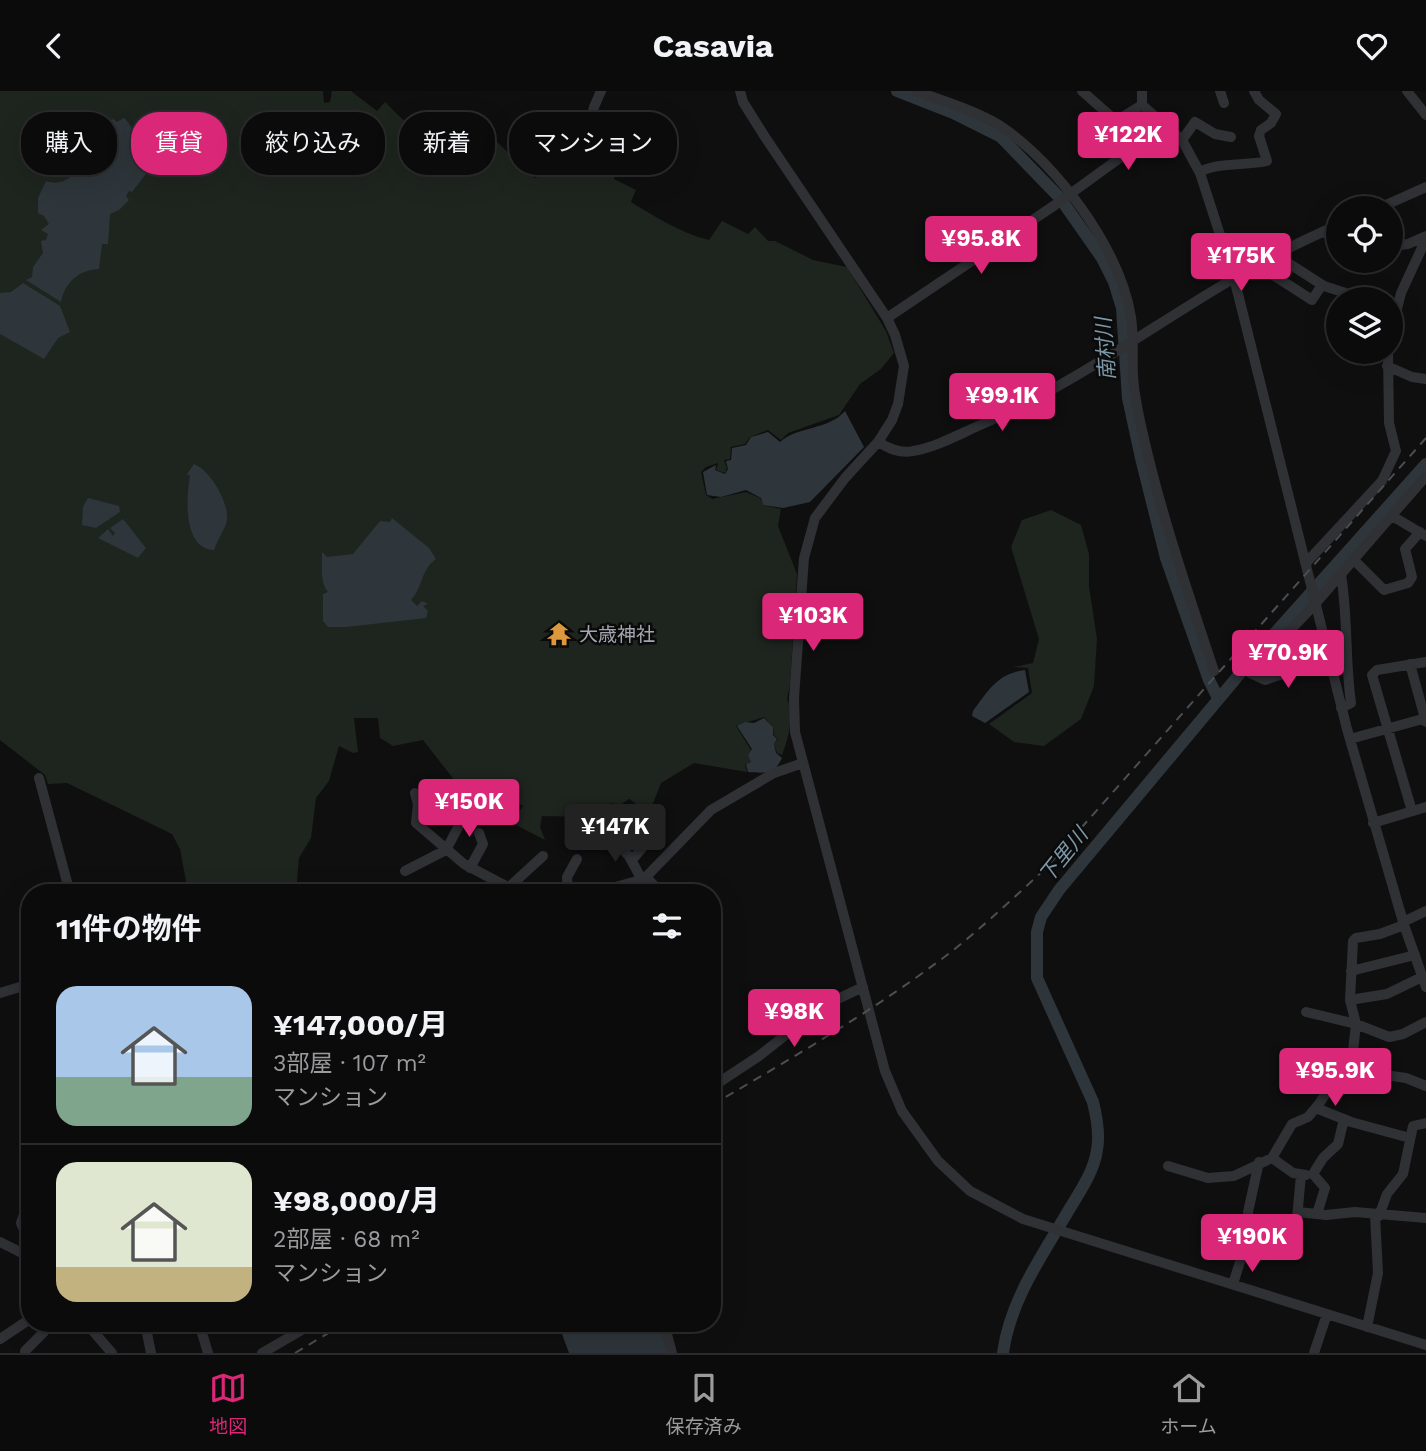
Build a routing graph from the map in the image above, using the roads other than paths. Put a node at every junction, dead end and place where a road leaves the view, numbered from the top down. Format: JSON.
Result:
{"nodes":[{"id":1,"x":601,"y":91,"type":"edge"},
{"id":2,"x":740,"y":91,"type":"edge"},
{"id":3,"x":916,"y":91,"type":"edge"},
{"id":4,"x":1082,"y":91,"type":"edge"},
{"id":5,"x":1142,"y":91,"type":"edge"},
{"id":6,"x":1220,"y":91,"type":"edge"},
{"id":7,"x":1254,"y":91,"type":"edge"},
{"id":8,"x":1426,"y":93,"type":"edge"},
{"id":9,"x":1410,"y":94,"type":"edge"},
{"id":10,"x":1224,"y":103,"type":"dead end"},
{"id":11,"x":1142,"y":105,"type":"junction"},
{"id":12,"x":593,"y":112,"type":"edge"},
{"id":13,"x":1426,"y":115,"type":"edge"},
{"id":14,"x":1157,"y":120,"type":"junction"},
{"id":15,"x":1231,"y":137,"type":"dead end"},
{"id":16,"x":1182,"y":140,"type":"junction"},
{"id":17,"x":1200,"y":172,"type":"junction"},
{"id":18,"x":1426,"y":187,"type":"edge"},
{"id":19,"x":1070,"y":194,"type":"junction"},
{"id":20,"x":1403,"y":197,"type":"edge"},
{"id":21,"x":1324,"y":231,"type":"joint"},
{"id":22,"x":1326,"y":234,"type":"edge"},
{"id":23,"x":1426,"y":237,"type":"edge"},
{"id":24,"x":1403,"y":245,"type":"edge"},
{"id":25,"x":1274,"y":254,"type":"junction"},
{"id":26,"x":1423,"y":255,"type":"edge"},
{"id":27,"x":1256,"y":264,"type":"junction"},
{"id":28,"x":1234,"y":278,"type":"junction"},
{"id":29,"x":1322,"y":285,"type":"junction"},
{"id":30,"x":1328,"y":287,"type":"edge"},
{"id":31,"x":1403,"y":290,"type":"edge"},
{"id":32,"x":887,"y":318,"type":"junction"},
{"id":33,"x":1133,"y":341,"type":"junction"},
{"id":34,"x":1387,"y":366,"type":"joint"},
{"id":35,"x":1426,"y":379,"type":"edge"},
{"id":36,"x":878,"y":442,"type":"junction"},
{"id":37,"x":1426,"y":476,"type":"edge"},
{"id":38,"x":1392,"y":516,"type":"junction"},
{"id":39,"x":1423,"y":534,"type":"edge"},
{"id":40,"x":1354,"y":560,"type":"junction"},
{"id":41,"x":1306,"y":562,"type":"junction"},
{"id":42,"x":1341,"y":574,"type":"junction"},
{"id":43,"x":1316,"y":602,"type":"junction"},
{"id":44,"x":1289,"y":645,"type":"dead end"},
{"id":45,"x":1328,"y":659,"type":"junction"},
{"id":46,"x":1426,"y":662,"type":"edge"},
{"id":47,"x":1410,"y":664,"type":"junction"},
{"id":48,"x":1297,"y":670,"type":"junction"},
{"id":49,"x":1214,"y":671,"type":"dead end"},
{"id":50,"x":1341,"y":708,"type":"junction"},
{"id":51,"x":1426,"y":719,"type":"edge"},
{"id":52,"x":1388,"y":728,"type":"junction"},
{"id":53,"x":1350,"y":739,"type":"junction"},
{"id":54,"x":803,"y":763,"type":"junction"},
{"id":55,"x":39,"y":778,"type":"dead end"},
{"id":56,"x":415,"y":793,"type":"dead end"},
{"id":57,"x":1426,"y":807,"type":"edge"},
{"id":58,"x":1412,"y":811,"type":"junction"},
{"id":59,"x":491,"y":815,"type":"dead end"},
{"id":60,"x":1373,"y":823,"type":"junction"},
{"id":61,"x":658,"y":829,"type":"dead end"},
{"id":62,"x":479,"y":833,"type":"dead end"},
{"id":63,"x":607,"y":834,"type":"dead end"},
{"id":64,"x":446,"y":850,"type":"junction"},
{"id":65,"x":543,"y":856,"type":"dead end"},
{"id":66,"x":577,"y":859,"type":"dead end"},
{"id":67,"x":632,"y":860,"type":"junction"},
{"id":68,"x":470,"y":867,"type":"junction"},
{"id":69,"x":405,"y":871,"type":"dead end"},
{"id":70,"x":644,"y":879,"type":"junction"},
{"id":71,"x":68,"y":884,"type":"edge"},
{"id":72,"x":498,"y":884,"type":"edge"},
{"id":73,"x":516,"y":884,"type":"edge"},
{"id":74,"x":567,"y":884,"type":"edge"},
{"id":75,"x":626,"y":884,"type":"edge"},
{"id":76,"x":650,"y":884,"type":"edge"},
{"id":77,"x":1426,"y":912,"type":"edge"},
{"id":78,"x":1404,"y":924,"type":"junction"},
{"id":79,"x":1415,"y":955,"type":"junction"},
{"id":80,"x":1351,"y":971,"type":"junction"},
{"id":81,"x":1424,"y":982,"type":"edge"},
{"id":82,"x":21,"y":987,"type":"edge"},
{"id":83,"x":863,"y":987,"type":"junction"},
{"id":84,"x":0,"y":993,"type":"edge"},
{"id":85,"x":1350,"y":1000,"type":"junction"},
{"id":86,"x":1306,"y":1012,"type":"dead end"},
{"id":87,"x":1426,"y":1021,"type":"edge"},
{"id":88,"x":1356,"y":1024,"type":"junction"},
{"id":89,"x":1371,"y":1073,"type":"dead end"},
{"id":90,"x":721,"y":1081,"type":"edge"},
{"id":91,"x":1426,"y":1086,"type":"edge"},
{"id":92,"x":1316,"y":1108,"type":"junction"},
{"id":93,"x":1344,"y":1119,"type":"junction"},
{"id":94,"x":1426,"y":1123,"type":"edge"},
{"id":95,"x":1409,"y":1138,"type":"junction"},
{"id":96,"x":1272,"y":1158,"type":"junction"},
{"id":97,"x":1259,"y":1163,"type":"junction"},
{"id":98,"x":1168,"y":1166,"type":"dead end"},
{"id":99,"x":1313,"y":1174,"type":"junction"},
{"id":100,"x":1300,"y":1175,"type":"junction"},
{"id":101,"x":1298,"y":1212,"type":"junction"},
{"id":102,"x":1317,"y":1214,"type":"junction"},
{"id":103,"x":1377,"y":1215,"type":"junction"},
{"id":104,"x":1426,"y":1218,"type":"edge"},
{"id":105,"x":1251,"y":1227,"type":"junction"},
{"id":106,"x":0,"y":1242,"type":"edge"},
{"id":107,"x":12,"y":1248,"type":"junction"},
{"id":108,"x":0,"y":1249,"type":"edge"},
{"id":109,"x":21,"y":1252,"type":"edge"},
{"id":110,"x":1233,"y":1285,"type":"junction"},
{"id":111,"x":1327,"y":1314,"type":"junction"},
{"id":112,"x":21,"y":1325,"type":"edge"},
{"id":113,"x":1367,"y":1327,"type":"junction"},
{"id":114,"x":44,"y":1332,"type":"edge"},
{"id":115,"x":94,"y":1332,"type":"edge"},
{"id":116,"x":147,"y":1332,"type":"edge"},
{"id":117,"x":202,"y":1332,"type":"edge"},
{"id":118,"x":298,"y":1332,"type":"edge"},
{"id":119,"x":666,"y":1332,"type":"edge"},
{"id":120,"x":4,"y":1337,"type":"edge"},
{"id":121,"x":1426,"y":1345,"type":"edge"},
{"id":122,"x":25,"y":1352,"type":"edge"},
{"id":123,"x":111,"y":1353,"type":"edge"},
{"id":124,"x":151,"y":1353,"type":"edge"},
{"id":125,"x":208,"y":1353,"type":"edge"},
{"id":126,"x":262,"y":1353,"type":"edge"},
{"id":127,"x":672,"y":1353,"type":"edge"},
{"id":128,"x":1314,"y":1353,"type":"edge"}],
"edges":[{"from":1,"to":12,"type":"street"},
{"from":2,"to":32,"type":"street"},
{"from":3,"to":19,"type":"street"},
{"from":4,"to":11,"type":"street"},
{"from":5,"to":11,"type":"street"},
{"from":6,"to":10,"type":"street"},
{"from":7,"to":17,"type":"street"},
{"from":8,"to":9,"type":"street"},
{"from":9,"to":13,"type":"street"},
{"from":11,"to":14,"type":"street"},
{"from":14,"to":16,"type":"street"},
{"from":14,"to":19,"type":"street"},
{"from":15,"to":16,"type":"street"},
{"from":16,"to":17,"type":"street"},
{"from":17,"to":28,"type":"street"},
{"from":18,"to":20,"type":"street"},
{"from":19,"to":32,"type":"street"},
{"from":19,"to":33,"type":"street"},
{"from":21,"to":22,"type":"street"},
{"from":21,"to":25,"type":"street"},
{"from":23,"to":24,"type":"street"},
{"from":23,"to":26,"type":"street"},
{"from":25,"to":27,"type":"street"},
{"from":25,"to":29,"type":"street"},
{"from":26,"to":31,"type":"street"},
{"from":27,"to":28,"type":"street"},
{"from":27,"to":29,"type":"street"},
{"from":28,"to":33,"type":"street"},
{"from":28,"to":41,"type":"street"},
{"from":29,"to":30,"type":"street"},
{"from":32,"to":36,"type":"street"},
{"from":33,"to":36,"type":"street"},
{"from":33,"to":49,"type":"street"},
{"from":34,"to":35,"type":"street"},
{"from":34,"to":41,"type":"street"},
{"from":36,"to":54,"type":"street"},
{"from":37,"to":38,"type":"street"},
{"from":38,"to":39,"type":"street"},
{"from":38,"to":40,"type":"street"},
{"from":39,"to":40,"type":"street"},
{"from":40,"to":42,"type":"street"},
{"from":41,"to":43,"type":"street"},
{"from":42,"to":43,"type":"street"},
{"from":42,"to":50,"type":"street"},
{"from":43,"to":45,"type":"street"},
{"from":43,"to":48,"type":"street"},
{"from":44,"to":48,"type":"street"},
{"from":45,"to":48,"type":"street"},
{"from":45,"to":50,"type":"street"},
{"from":46,"to":47,"type":"street"},
{"from":47,"to":51,"type":"street"},
{"from":47,"to":52,"type":"street"},
{"from":50,"to":53,"type":"street"},
{"from":51,"to":52,"type":"street"},
{"from":52,"to":53,"type":"street"},
{"from":52,"to":58,"type":"street"},
{"from":53,"to":60,"type":"street"},
{"from":54,"to":70,"type":"street"},
{"from":54,"to":83,"type":"street"},
{"from":55,"to":71,"type":"street"},
{"from":56,"to":64,"type":"street"},
{"from":57,"to":58,"type":"street"},
{"from":58,"to":60,"type":"street"},
{"from":59,"to":64,"type":"street"},
{"from":60,"to":78,"type":"street"},
{"from":61,"to":67,"type":"street"},
{"from":62,"to":68,"type":"street"},
{"from":63,"to":67,"type":"street"},
{"from":64,"to":68,"type":"street"},
{"from":64,"to":69,"type":"street"},
{"from":65,"to":73,"type":"street"},
{"from":66,"to":74,"type":"street"},
{"from":67,"to":70,"type":"street"},
{"from":68,"to":72,"type":"street"},
{"from":70,"to":75,"type":"street"},
{"from":70,"to":76,"type":"street"},
{"from":77,"to":78,"type":"street"},
{"from":78,"to":79,"type":"street"},
{"from":78,"to":80,"type":"street"},
{"from":79,"to":80,"type":"street"},
{"from":79,"to":81,"type":"street"},
{"from":80,"to":85,"type":"street"},
{"from":81,"to":85,"type":"street"},
{"from":82,"to":84,"type":"street"},
{"from":83,"to":90,"type":"street"},
{"from":83,"to":110,"type":"street"},
{"from":85,"to":88,"type":"street"},
{"from":86,"to":88,"type":"street"},
{"from":87,"to":88,"type":"street"},
{"from":88,"to":92,"type":"street"},
{"from":89,"to":91,"type":"street"},
{"from":92,"to":93,"type":"street"},
{"from":92,"to":96,"type":"street"},
{"from":93,"to":95,"type":"street"},
{"from":93,"to":99,"type":"street"},
{"from":94,"to":95,"type":"street"},
{"from":95,"to":103,"type":"street"},
{"from":96,"to":97,"type":"street"},
{"from":96,"to":100,"type":"street"},
{"from":97,"to":98,"type":"street"},
{"from":97,"to":105,"type":"street"},
{"from":99,"to":100,"type":"street"},
{"from":99,"to":102,"type":"street"},
{"from":100,"to":101,"type":"street"},
{"from":101,"to":102,"type":"street"},
{"from":101,"to":105,"type":"street"},
{"from":102,"to":103,"type":"street"},
{"from":103,"to":104,"type":"street"},
{"from":103,"to":113,"type":"street"},
{"from":105,"to":110,"type":"street"},
{"from":106,"to":107,"type":"street"},
{"from":107,"to":108,"type":"street"},
{"from":107,"to":109,"type":"street"},
{"from":110,"to":111,"type":"street"},
{"from":111,"to":113,"type":"street"},
{"from":111,"to":128,"type":"street"},
{"from":112,"to":120,"type":"street"},
{"from":113,"to":121,"type":"street"},
{"from":114,"to":122,"type":"street"},
{"from":115,"to":123,"type":"street"},
{"from":116,"to":124,"type":"street"},
{"from":117,"to":125,"type":"street"},
{"from":118,"to":126,"type":"street"},
{"from":119,"to":127,"type":"street"},
{"from":120,"to":122,"type":"street"}]}
